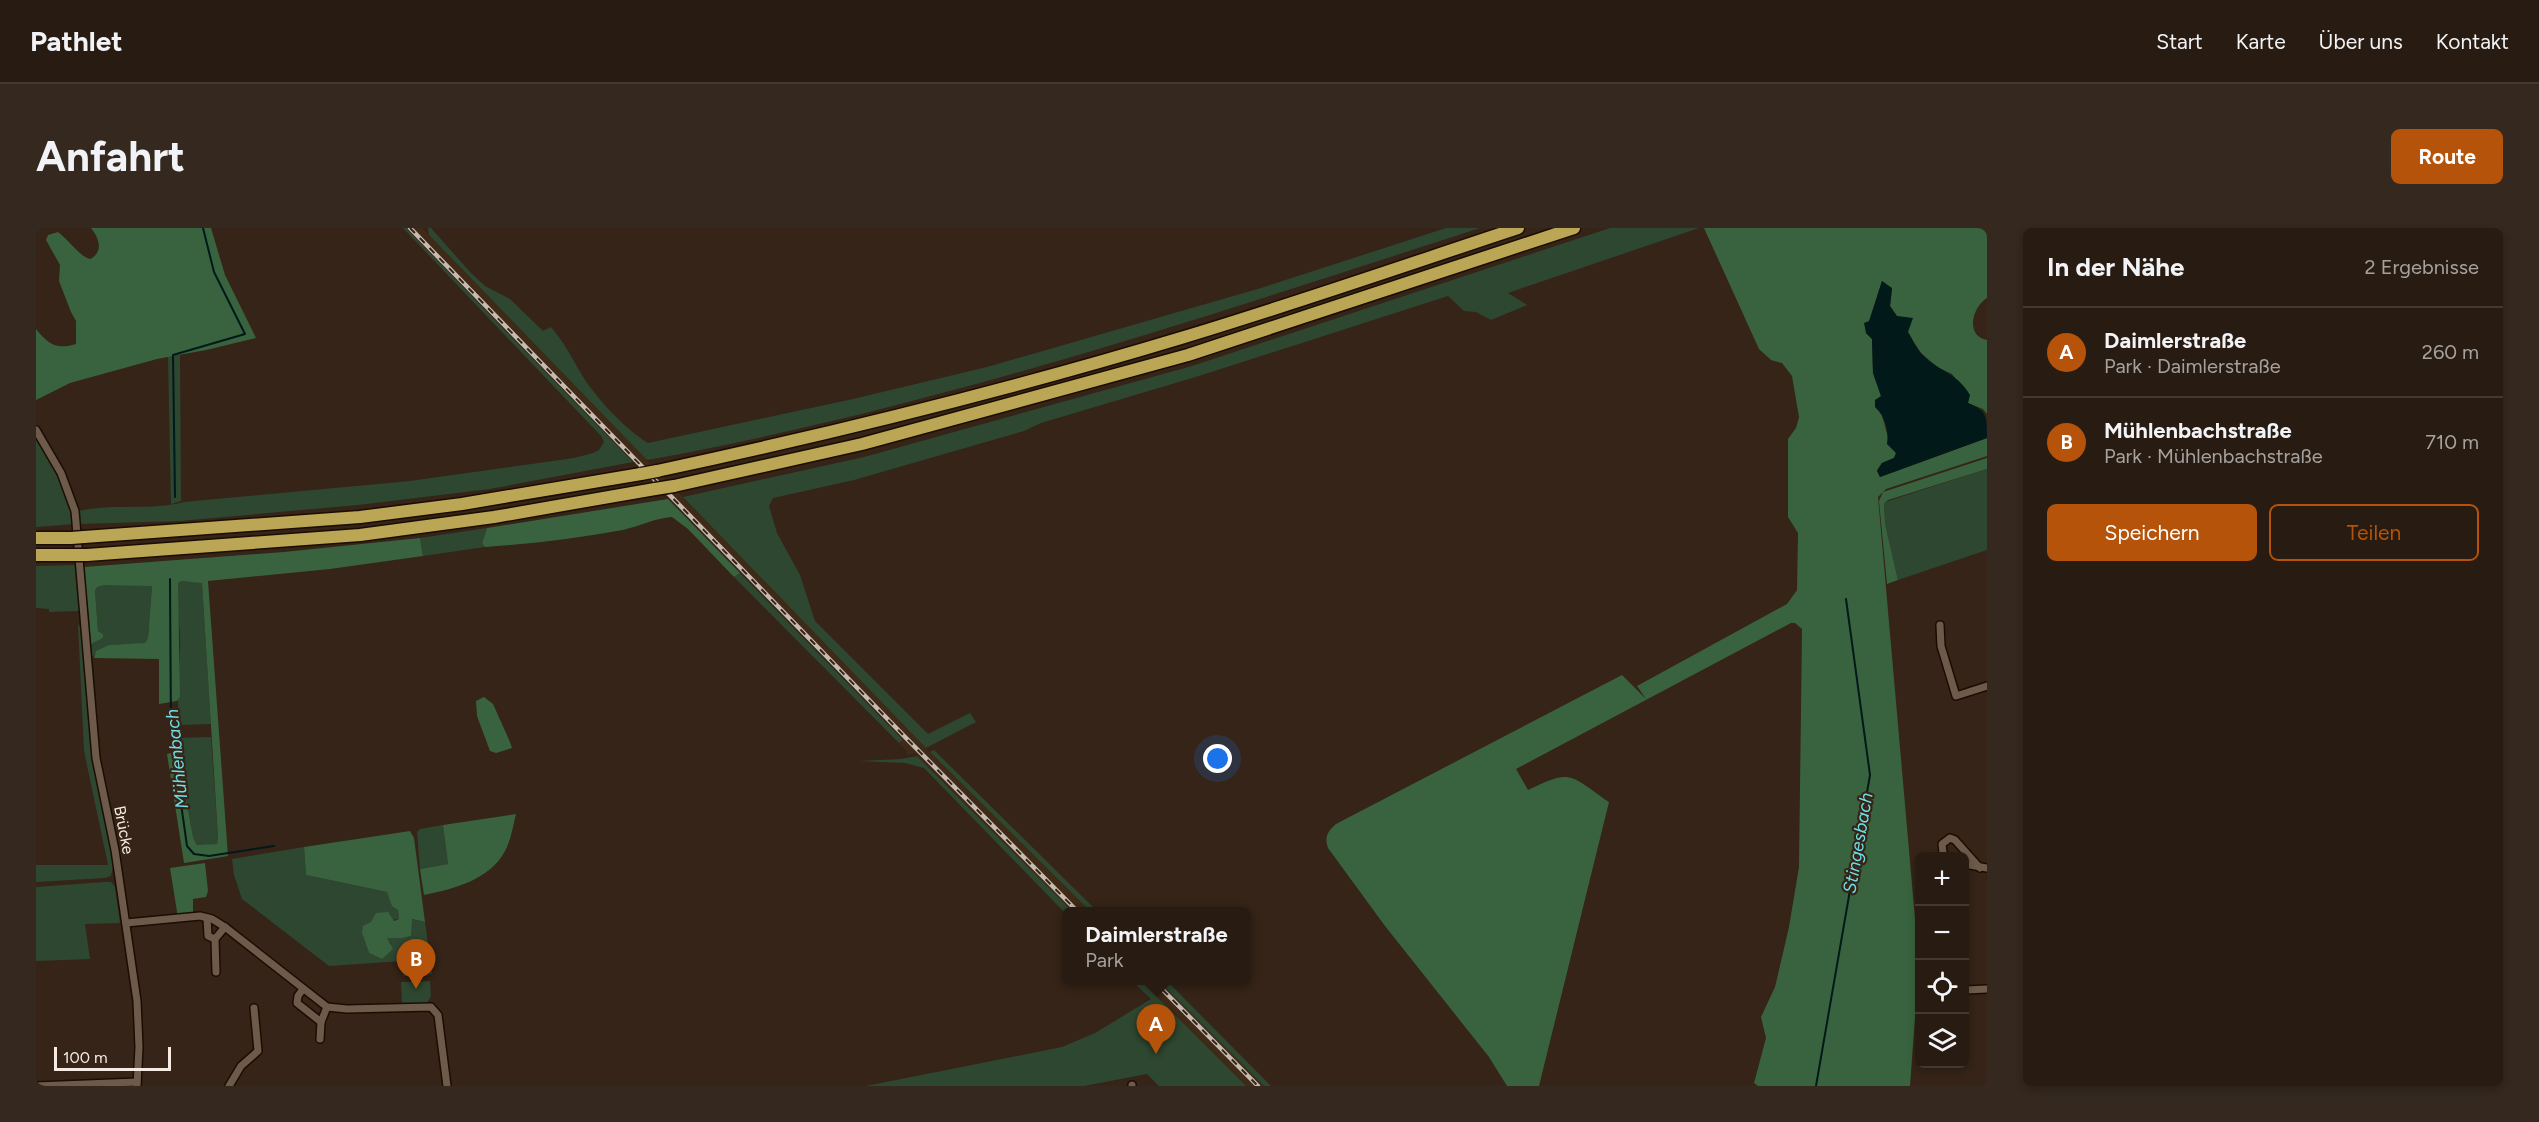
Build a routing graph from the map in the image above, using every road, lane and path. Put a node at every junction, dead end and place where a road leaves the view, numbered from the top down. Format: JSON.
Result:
{"nodes":[{"id":1,"x":1518,"y":228,"type":"edge"},
{"id":2,"x":1574,"y":228,"type":"edge"},
{"id":3,"x":36,"y":430,"type":"edge"},
{"id":4,"x":36,"y":538,"type":"edge"},
{"id":5,"x":36,"y":555,"type":"edge"},
{"id":6,"x":1940,"y":625,"type":"dead end"},
{"id":7,"x":1987,"y":686,"type":"edge"},
{"id":8,"x":1943,"y":852,"type":"edge"},
{"id":9,"x":1968,"y":852,"type":"edge"},
{"id":10,"x":1969,"y":853,"type":"edge"},
{"id":11,"x":1969,"y":865,"type":"edge"},
{"id":12,"x":1984,"y":868,"type":"edge"},
{"id":13,"x":207,"y":918,"type":"junction"},
{"id":14,"x":126,"y":923,"type":"junction"},
{"id":15,"x":225,"y":927,"type":"junction"},
{"id":16,"x":215,"y":939,"type":"junction"},
{"id":17,"x":216,"y":972,"type":"dead end"},
{"id":18,"x":303,"y":989,"type":"junction"},
{"id":19,"x":1987,"y":989,"type":"edge"},
{"id":20,"x":1969,"y":990,"type":"edge"},
{"id":21,"x":327,"y":1007,"type":"junction"},
{"id":22,"x":254,"y":1008,"type":"dead end"},
{"id":23,"x":321,"y":1022,"type":"junction"},
{"id":24,"x":320,"y":1039,"type":"dead end"},
{"id":25,"x":137,"y":1084,"type":"edge"},
{"id":26,"x":36,"y":1086,"type":"edge"},
{"id":27,"x":229,"y":1086,"type":"edge"},
{"id":28,"x":447,"y":1086,"type":"edge"}],
"edges":[{"from":1,"to":4,"type":"highway","bridge":true},
{"from":2,"to":5,"type":"highway","bridge":true},
{"from":3,"to":14,"type":"street","name":"Brücke"},
{"from":6,"to":7,"type":"street"},
{"from":8,"to":9,"type":"street"},
{"from":10,"to":12,"type":"street"},
{"from":11,"to":12,"type":"street"},
{"from":13,"to":14,"type":"street"},
{"from":13,"to":15,"type":"street"},
{"from":13,"to":16,"type":"street"},
{"from":14,"to":25,"type":"street","name":"Brücke"},
{"from":15,"to":16,"type":"street"},
{"from":15,"to":18,"type":"street"},
{"from":16,"to":17,"type":"street"},
{"from":18,"to":21,"type":"street"},
{"from":18,"to":23,"type":"street"},
{"from":19,"to":20,"type":"street"},
{"from":21,"to":23,"type":"street"},
{"from":21,"to":28,"type":"street"},
{"from":22,"to":27,"type":"street"},
{"from":23,"to":24,"type":"street"},
{"from":25,"to":26,"type":"street"}]}
